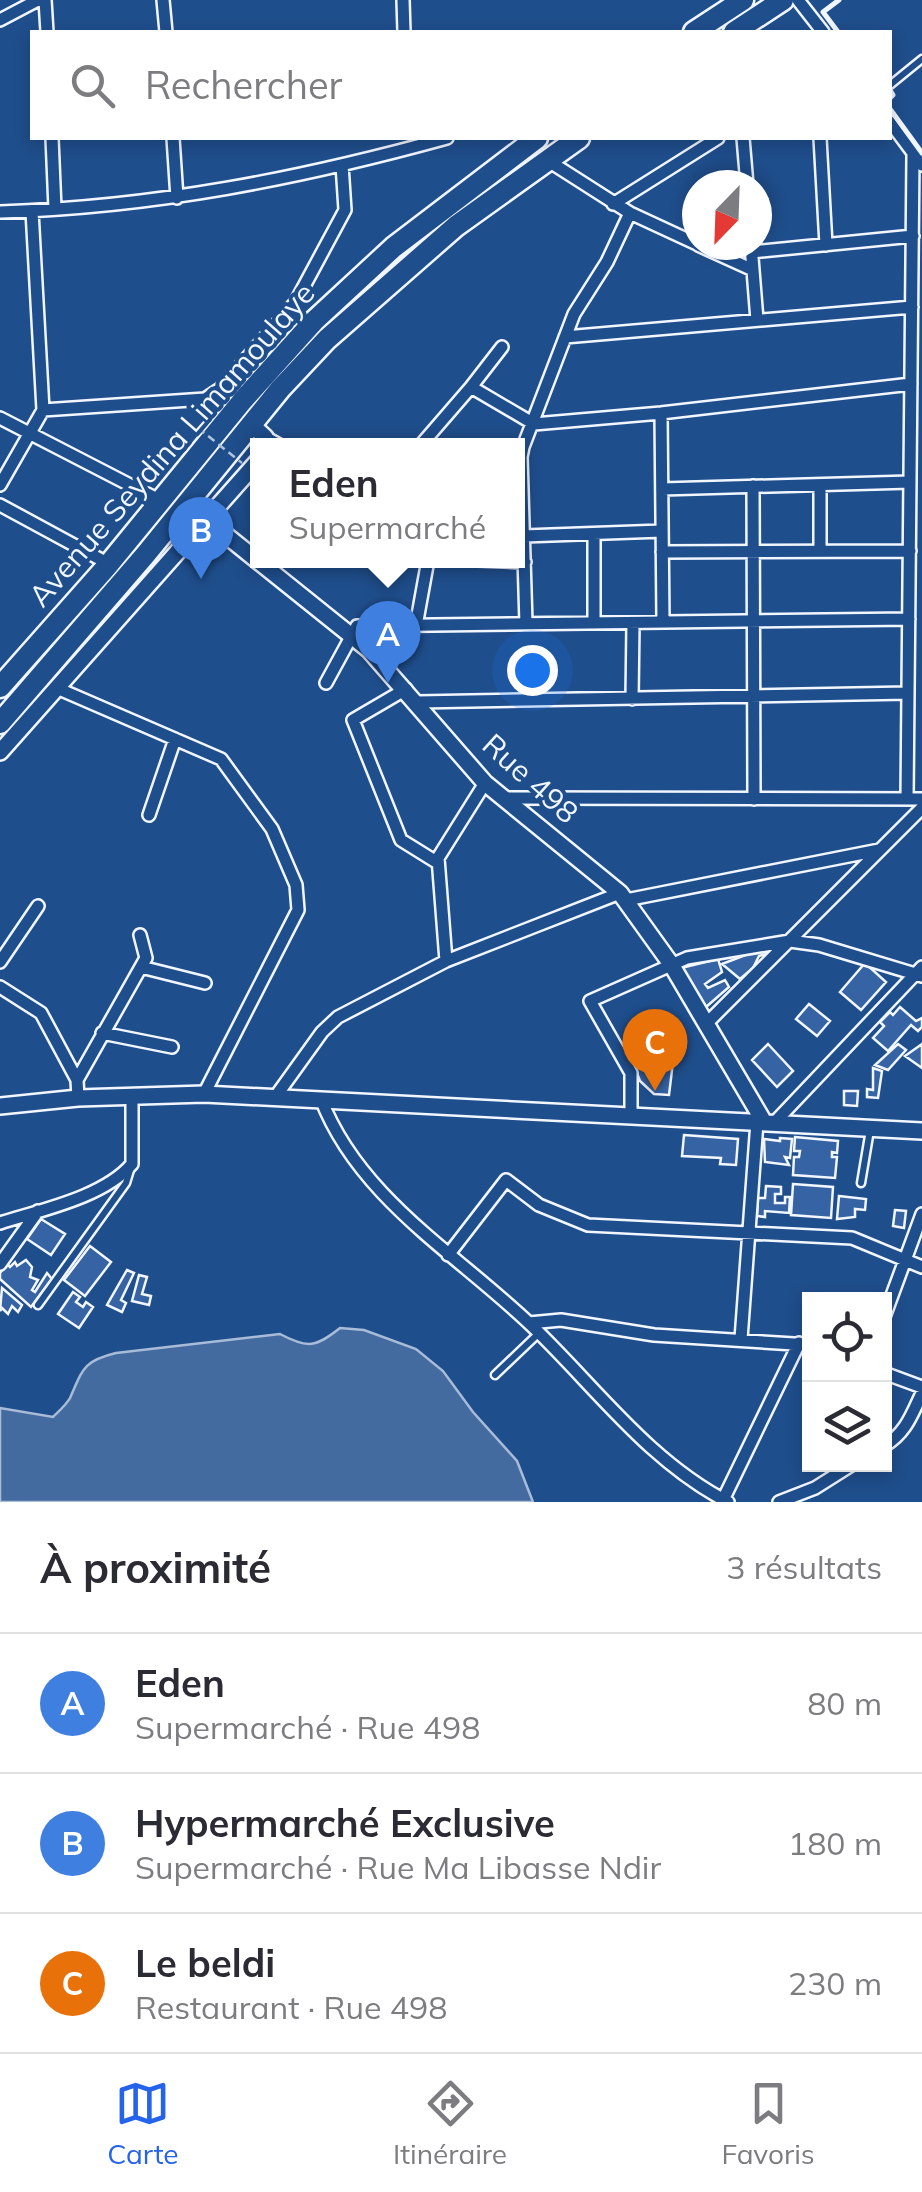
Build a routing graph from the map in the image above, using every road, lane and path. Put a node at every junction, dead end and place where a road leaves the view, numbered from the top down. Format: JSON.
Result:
{"nodes":[{"id":1,"x":38,"y":0,"type":"edge"},
{"id":2,"x":164,"y":0,"type":"edge"},
{"id":3,"x":403,"y":0,"type":"edge"},
{"id":4,"x":743,"y":0,"type":"edge"},
{"id":5,"x":783,"y":0,"type":"edge"},
{"id":6,"x":798,"y":0,"type":"edge"},
{"id":7,"x":0,"y":20,"type":"edge"},
{"id":8,"x":46,"y":30,"type":"edge"},
{"id":9,"x":166,"y":30,"type":"edge"},
{"id":10,"x":404,"y":30,"type":"edge"},
{"id":11,"x":697,"y":30,"type":"edge"},
{"id":12,"x":737,"y":30,"type":"edge"},
{"id":13,"x":820,"y":30,"type":"edge"},
{"id":14,"x":922,"y":60,"type":"edge"},
{"id":15,"x":892,"y":83,"type":"edge"},
{"id":16,"x":892,"y":125,"type":"edge"},
{"id":17,"x":52,"y":140,"type":"edge"},
{"id":18,"x":173,"y":140,"type":"edge"},
{"id":19,"x":534,"y":140,"type":"edge"},
{"id":20,"x":576,"y":140,"type":"edge"},
{"id":21,"x":715,"y":140,"type":"edge"},
{"id":22,"x":743,"y":140,"type":"edge"},
{"id":23,"x":820,"y":140,"type":"edge"},
{"id":24,"x":408,"y":143,"type":"edge"},
{"id":25,"x":546,"y":160,"type":"junction"},
{"id":26,"x":918,"y":160,"type":"edge"},
{"id":27,"x":342,"y":165,"type":"junction"},
{"id":28,"x":746,"y":170,"type":"edge"},
{"id":29,"x":176,"y":198,"type":"junction"},
{"id":30,"x":613,"y":204,"type":"junction"},
{"id":31,"x":55,"y":209,"type":"junction"},
{"id":32,"x":32,"y":211,"type":"junction"},
{"id":33,"x":0,"y":212,"type":"edge"},
{"id":34,"x":630,"y":214,"type":"junction"},
{"id":35,"x":913,"y":236,"type":"junction"},
{"id":36,"x":682,"y":238,"type":"edge"},
{"id":37,"x":826,"y":245,"type":"junction"},
{"id":38,"x":772,"y":247,"type":"edge"},
{"id":39,"x":731,"y":260,"type":"edge"},
{"id":40,"x":753,"y":260,"type":"edge"},
{"id":41,"x":753,"y":270,"type":"junction"},
{"id":42,"x":912,"y":307,"type":"junction"},
{"id":43,"x":757,"y":320,"type":"junction"},
{"id":44,"x":564,"y":336,"type":"junction"},
{"id":45,"x":502,"y":347,"type":"dead end"},
{"id":46,"x":911,"y":384,"type":"junction"},
{"id":47,"x":472,"y":387,"type":"junction"},
{"id":48,"x":916,"y":407,"type":"edge"},
{"id":49,"x":44,"y":410,"type":"junction"},
{"id":50,"x":661,"y":414,"type":"junction"},
{"id":51,"x":0,"y":418,"type":"edge"},
{"id":52,"x":534,"y":424,"type":"junction"},
{"id":53,"x":198,"y":428,"type":"dead end"},
{"id":54,"x":31,"y":434,"type":"junction"},
{"id":55,"x":260,"y":436,"type":"edge"},
{"id":56,"x":427,"y":438,"type":"edge"},
{"id":57,"x":250,"y":447,"type":"edge"},
{"id":58,"x":525,"y":447,"type":"edge"},
{"id":59,"x":250,"y":462,"type":"edge"},
{"id":60,"x":910,"y":482,"type":"junction"},
{"id":61,"x":0,"y":485,"type":"edge"},
{"id":62,"x":820,"y":485,"type":"junction"},
{"id":63,"x":753,"y":486,"type":"junction"},
{"id":64,"x":662,"y":489,"type":"junction"},
{"id":65,"x":159,"y":500,"type":"junction"},
{"id":66,"x":0,"y":505,"type":"edge"},
{"id":67,"x":916,"y":506,"type":"edge"},
{"id":68,"x":206,"y":520,"type":"junction"},
{"id":69,"x":662,"y":531,"type":"junction"},
{"id":70,"x":594,"y":534,"type":"junction"},
{"id":71,"x":525,"y":536,"type":"edge"},
{"id":72,"x":910,"y":550,"type":"junction"},
{"id":73,"x":820,"y":551,"type":"junction"},
{"id":74,"x":662,"y":552,"type":"junction"},
{"id":75,"x":753,"y":552,"type":"junction"},
{"id":76,"x":250,"y":554,"type":"edge"},
{"id":77,"x":525,"y":562,"type":"edge"},
{"id":78,"x":109,"y":564,"type":"junction"},
{"id":79,"x":267,"y":568,"type":"edge"},
{"id":80,"x":427,"y":568,"type":"edge"},
{"id":81,"x":916,"y":574,"type":"edge"},
{"id":82,"x":909,"y":619,"type":"junction"},
{"id":83,"x":754,"y":621,"type":"junction"},
{"id":84,"x":662,"y":622,"type":"junction"},
{"id":85,"x":594,"y":623,"type":"junction"},
{"id":86,"x":633,"y":623,"type":"junction"},
{"id":87,"x":526,"y":624,"type":"junction"},
{"id":88,"x":416,"y":626,"type":"junction"},
{"id":89,"x":353,"y":635,"type":"junction"},
{"id":90,"x":915,"y":646,"type":"edge"},
{"id":91,"x":2,"y":683,"type":"edge"},
{"id":92,"x":326,"y":683,"type":"dead end"},
{"id":93,"x":59,"y":689,"type":"junction"},
{"id":94,"x":908,"y":693,"type":"junction"},
{"id":95,"x":412,"y":696,"type":"junction"},
{"id":96,"x":754,"y":696,"type":"junction"},
{"id":97,"x":632,"y":698,"type":"junction"},
{"id":98,"x":0,"y":723,"type":"edge"},
{"id":99,"x":175,"y":739,"type":"junction"},
{"id":100,"x":0,"y":752,"type":"edge"},
{"id":101,"x":485,"y":784,"type":"junction"},
{"id":102,"x":503,"y":798,"type":"junction"},
{"id":103,"x":754,"y":798,"type":"junction"},
{"id":104,"x":907,"y":798,"type":"junction"},
{"id":105,"x":922,"y":798,"type":"edge"},
{"id":106,"x":922,"y":808,"type":"edge"},
{"id":107,"x":149,"y":815,"type":"dead end"},
{"id":108,"x":880,"y":850,"type":"junction"},
{"id":109,"x":438,"y":863,"type":"junction"},
{"id":110,"x":623,"y":896,"type":"junction"},
{"id":111,"x":38,"y":906,"type":"dead end"},
{"id":112,"x":140,"y":935,"type":"dead end"},
{"id":113,"x":790,"y":940,"type":"junction"},
{"id":114,"x":446,"y":961,"type":"junction"},
{"id":115,"x":0,"y":962,"type":"edge"},
{"id":116,"x":670,"y":964,"type":"junction"},
{"id":117,"x":141,"y":966,"type":"junction"},
{"id":118,"x":920,"y":973,"type":"edge"},
{"id":119,"x":205,"y":983,"type":"dead end"},
{"id":120,"x":0,"y":987,"type":"edge"},
{"id":121,"x":706,"y":1024,"type":"junction"},
{"id":122,"x":102,"y":1033,"type":"junction"},
{"id":123,"x":172,"y":1047,"type":"dead end"},
{"id":124,"x":77,"y":1080,"type":"junction"},
{"id":125,"x":204,"y":1094,"type":"junction"},
{"id":126,"x":132,"y":1096,"type":"junction"},
{"id":127,"x":276,"y":1096,"type":"junction"},
{"id":128,"x":78,"y":1098,"type":"junction"},
{"id":129,"x":321,"y":1099,"type":"junction"},
{"id":130,"x":0,"y":1106,"type":"edge"},
{"id":131,"x":631,"y":1114,"type":"junction"},
{"id":132,"x":765,"y":1122,"type":"junction"},
{"id":133,"x":919,"y":1127,"type":"edge"},
{"id":134,"x":870,"y":1128,"type":"junction"},
{"id":135,"x":132,"y":1164,"type":"junction"},
{"id":136,"x":861,"y":1183,"type":"dead end"},
{"id":137,"x":38,"y":1211,"type":"junction"},
{"id":138,"x":922,"y":1214,"type":"edge"},
{"id":139,"x":0,"y":1223,"type":"edge"},
{"id":140,"x":749,"y":1234,"type":"junction"},
{"id":141,"x":448,"y":1255,"type":"junction"},
{"id":142,"x":907,"y":1260,"type":"junction"},
{"id":143,"x":0,"y":1264,"type":"edge"},
{"id":144,"x":922,"y":1267,"type":"edge"},
{"id":145,"x":892,"y":1298,"type":"edge"},
{"id":146,"x":38,"y":1304,"type":"dead end"},
{"id":147,"x":534,"y":1328,"type":"junction"},
{"id":148,"x":741,"y":1339,"type":"junction"},
{"id":149,"x":802,"y":1344,"type":"edge"},
{"id":150,"x":802,"y":1348,"type":"edge"},
{"id":151,"x":495,"y":1375,"type":"dead end"},
{"id":152,"x":892,"y":1377,"type":"edge"},
{"id":153,"x":922,"y":1390,"type":"edge"},
{"id":154,"x":892,"y":1441,"type":"edge"},
{"id":155,"x":840,"y":1472,"type":"edge"},
{"id":156,"x":725,"y":1501,"type":"edge"},
{"id":157,"x":779,"y":1502,"type":"edge"}],
"edges":[{"from":1,"to":7,"type":"street"},
{"from":1,"to":8,"type":"street"},
{"from":2,"to":9,"type":"street"},
{"from":3,"to":10,"type":"street"},
{"from":4,"to":11,"type":"highway"},
{"from":5,"to":12,"type":"highway"},
{"from":6,"to":13,"type":"street"},
{"from":14,"to":15,"type":"lane"},
{"from":16,"to":26,"type":"street"},
{"from":17,"to":31,"type":"street"},
{"from":18,"to":29,"type":"street"},
{"from":19,"to":65,"type":"highway","name":"Avenue Seydina Limamoulaye"},
{"from":20,"to":25,"type":"highway","name":"Avenue Seydina Limamoulaye"},
{"from":21,"to":30,"type":"street"},
{"from":22,"to":28,"type":"street"},
{"from":23,"to":37,"type":"street"},
{"from":24,"to":27,"type":"street"},
{"from":25,"to":30,"type":"street"},
{"from":25,"to":55,"type":"highway","name":"Avenue Seydina Limamoulaye"},
{"from":26,"to":35,"type":"street"},
{"from":27,"to":29,"type":"street"},
{"from":27,"to":49,"type":"street"},
{"from":29,"to":31,"type":"street"},
{"from":30,"to":34,"type":"street"},
{"from":31,"to":32,"type":"street"},
{"from":32,"to":33,"type":"street"},
{"from":32,"to":49,"type":"street"},
{"from":34,"to":36,"type":"street"},
{"from":34,"to":44,"type":"street"},
{"from":35,"to":37,"type":"street"},
{"from":35,"to":42,"type":"street"},
{"from":37,"to":38,"type":"street"},
{"from":39,"to":41,"type":"street"},
{"from":40,"to":41,"type":"street"},
{"from":41,"to":43,"type":"street"},
{"from":42,"to":43,"type":"street"},
{"from":42,"to":46,"type":"street"},
{"from":43,"to":44,"type":"street"},
{"from":44,"to":52,"type":"street"},
{"from":45,"to":47,"type":"street"},
{"from":46,"to":48,"type":"street"},
{"from":46,"to":50,"type":"street"},
{"from":47,"to":52,"type":"street"},
{"from":47,"to":56,"type":"street"},
{"from":48,"to":60,"type":"street"},
{"from":49,"to":54,"type":"street"},
{"from":50,"to":52,"type":"street"},
{"from":50,"to":64,"type":"street"},
{"from":51,"to":54,"type":"street"},
{"from":52,"to":58,"type":"street"},
{"from":53,"to":59,"type":"path","bridge":true},
{"from":54,"to":61,"type":"street"},
{"from":54,"to":65,"type":"street"},
{"from":57,"to":98,"type":"highway","name":"Avenue Seydina Limamoulaye"},
{"from":59,"to":68,"type":"street"},
{"from":60,"to":62,"type":"street"},
{"from":60,"to":67,"type":"street"},
{"from":62,"to":63,"type":"street"},
{"from":62,"to":73,"type":"street"},
{"from":63,"to":64,"type":"street"},
{"from":63,"to":75,"type":"street"},
{"from":64,"to":69,"type":"street"},
{"from":65,"to":78,"type":"highway","name":"Avenue Seydina Limamoulaye"},
{"from":66,"to":78,"type":"street"},
{"from":67,"to":72,"type":"street"},
{"from":68,"to":76,"type":"street","name":"Rue 498"},
{"from":68,"to":93,"type":"street"},
{"from":69,"to":70,"type":"street"},
{"from":69,"to":74,"type":"street"},
{"from":70,"to":71,"type":"street"},
{"from":70,"to":85,"type":"street"},
{"from":72,"to":73,"type":"street"},
{"from":72,"to":81,"type":"street"},
{"from":73,"to":75,"type":"street"},
{"from":74,"to":75,"type":"street"},
{"from":74,"to":84,"type":"street"},
{"from":75,"to":83,"type":"street"},
{"from":77,"to":87,"type":"street"},
{"from":78,"to":91,"type":"highway","name":"Avenue Seydina Limamoulaye"},
{"from":79,"to":89,"type":"street","name":"Rue 498"},
{"from":80,"to":88,"type":"street"},
{"from":81,"to":82,"type":"street"},
{"from":82,"to":83,"type":"street"},
{"from":82,"to":90,"type":"street"},
{"from":83,"to":84,"type":"street"},
{"from":83,"to":96,"type":"street"},
{"from":84,"to":86,"type":"street"},
{"from":85,"to":86,"type":"street"},
{"from":85,"to":87,"type":"street"},
{"from":86,"to":97,"type":"street"},
{"from":87,"to":88,"type":"street"},
{"from":88,"to":89,"type":"street"},
{"from":89,"to":92,"type":"street"},
{"from":89,"to":95,"type":"street","name":"Rue 498"},
{"from":90,"to":94,"type":"street"},
{"from":93,"to":99,"type":"street"},
{"from":93,"to":100,"type":"street"},
{"from":94,"to":96,"type":"street"},
{"from":94,"to":104,"type":"street"},
{"from":95,"to":97,"type":"street"},
{"from":95,"to":101,"type":"street","name":"Rue 498"},
{"from":95,"to":109,"type":"street"},
{"from":96,"to":97,"type":"street"},
{"from":96,"to":103,"type":"street"},
{"from":99,"to":107,"type":"street"},
{"from":99,"to":125,"type":"street"},
{"from":101,"to":102,"type":"street","name":"Rue 498"},
{"from":101,"to":109,"type":"street"},
{"from":102,"to":103,"type":"street"},
{"from":102,"to":110,"type":"street","name":"Rue 498"},
{"from":103,"to":104,"type":"street"},
{"from":104,"to":105,"type":"street"},
{"from":106,"to":108,"type":"street"},
{"from":108,"to":110,"type":"street"},
{"from":108,"to":113,"type":"street"},
{"from":109,"to":114,"type":"street"},
{"from":110,"to":114,"type":"street"},
{"from":110,"to":116,"type":"street","name":"Rue 498"},
{"from":111,"to":115,"type":"street"},
{"from":112,"to":117,"type":"street"},
{"from":113,"to":116,"type":"street"},
{"from":113,"to":118,"type":"street"},
{"from":113,"to":121,"type":"street"},
{"from":114,"to":127,"type":"street"},
{"from":116,"to":121,"type":"street","name":"Rue 498"},
{"from":116,"to":131,"type":"street"},
{"from":117,"to":119,"type":"street"},
{"from":117,"to":122,"type":"street"},
{"from":118,"to":132,"type":"street"},
{"from":120,"to":124,"type":"street"},
{"from":121,"to":132,"type":"street","name":"Rue 498"},
{"from":122,"to":123,"type":"street"},
{"from":122,"to":124,"type":"street"},
{"from":124,"to":128,"type":"street"},
{"from":125,"to":126,"type":"street"},
{"from":125,"to":127,"type":"street"},
{"from":126,"to":128,"type":"street"},
{"from":126,"to":135,"type":"street"},
{"from":127,"to":129,"type":"street"},
{"from":128,"to":130,"type":"street"},
{"from":129,"to":131,"type":"street"},
{"from":129,"to":141,"type":"street"},
{"from":131,"to":132,"type":"street"},
{"from":132,"to":134,"type":"street"},
{"from":132,"to":140,"type":"street"},
{"from":133,"to":134,"type":"street"},
{"from":134,"to":136,"type":"lane"},
{"from":135,"to":137,"type":"street"},
{"from":135,"to":146,"type":"lane"},
{"from":137,"to":139,"type":"street"},
{"from":137,"to":143,"type":"street"},
{"from":138,"to":142,"type":"street"},
{"from":140,"to":141,"type":"street"},
{"from":140,"to":142,"type":"street"},
{"from":140,"to":148,"type":"street"},
{"from":141,"to":147,"type":"street"},
{"from":142,"to":144,"type":"street"},
{"from":142,"to":145,"type":"street"},
{"from":147,"to":148,"type":"street"},
{"from":147,"to":151,"type":"lane"},
{"from":147,"to":156,"type":"street"},
{"from":148,"to":149,"type":"street"},
{"from":150,"to":156,"type":"street"},
{"from":152,"to":153,"type":"street"},
{"from":153,"to":154,"type":"street"},
{"from":155,"to":157,"type":"street"}]}
